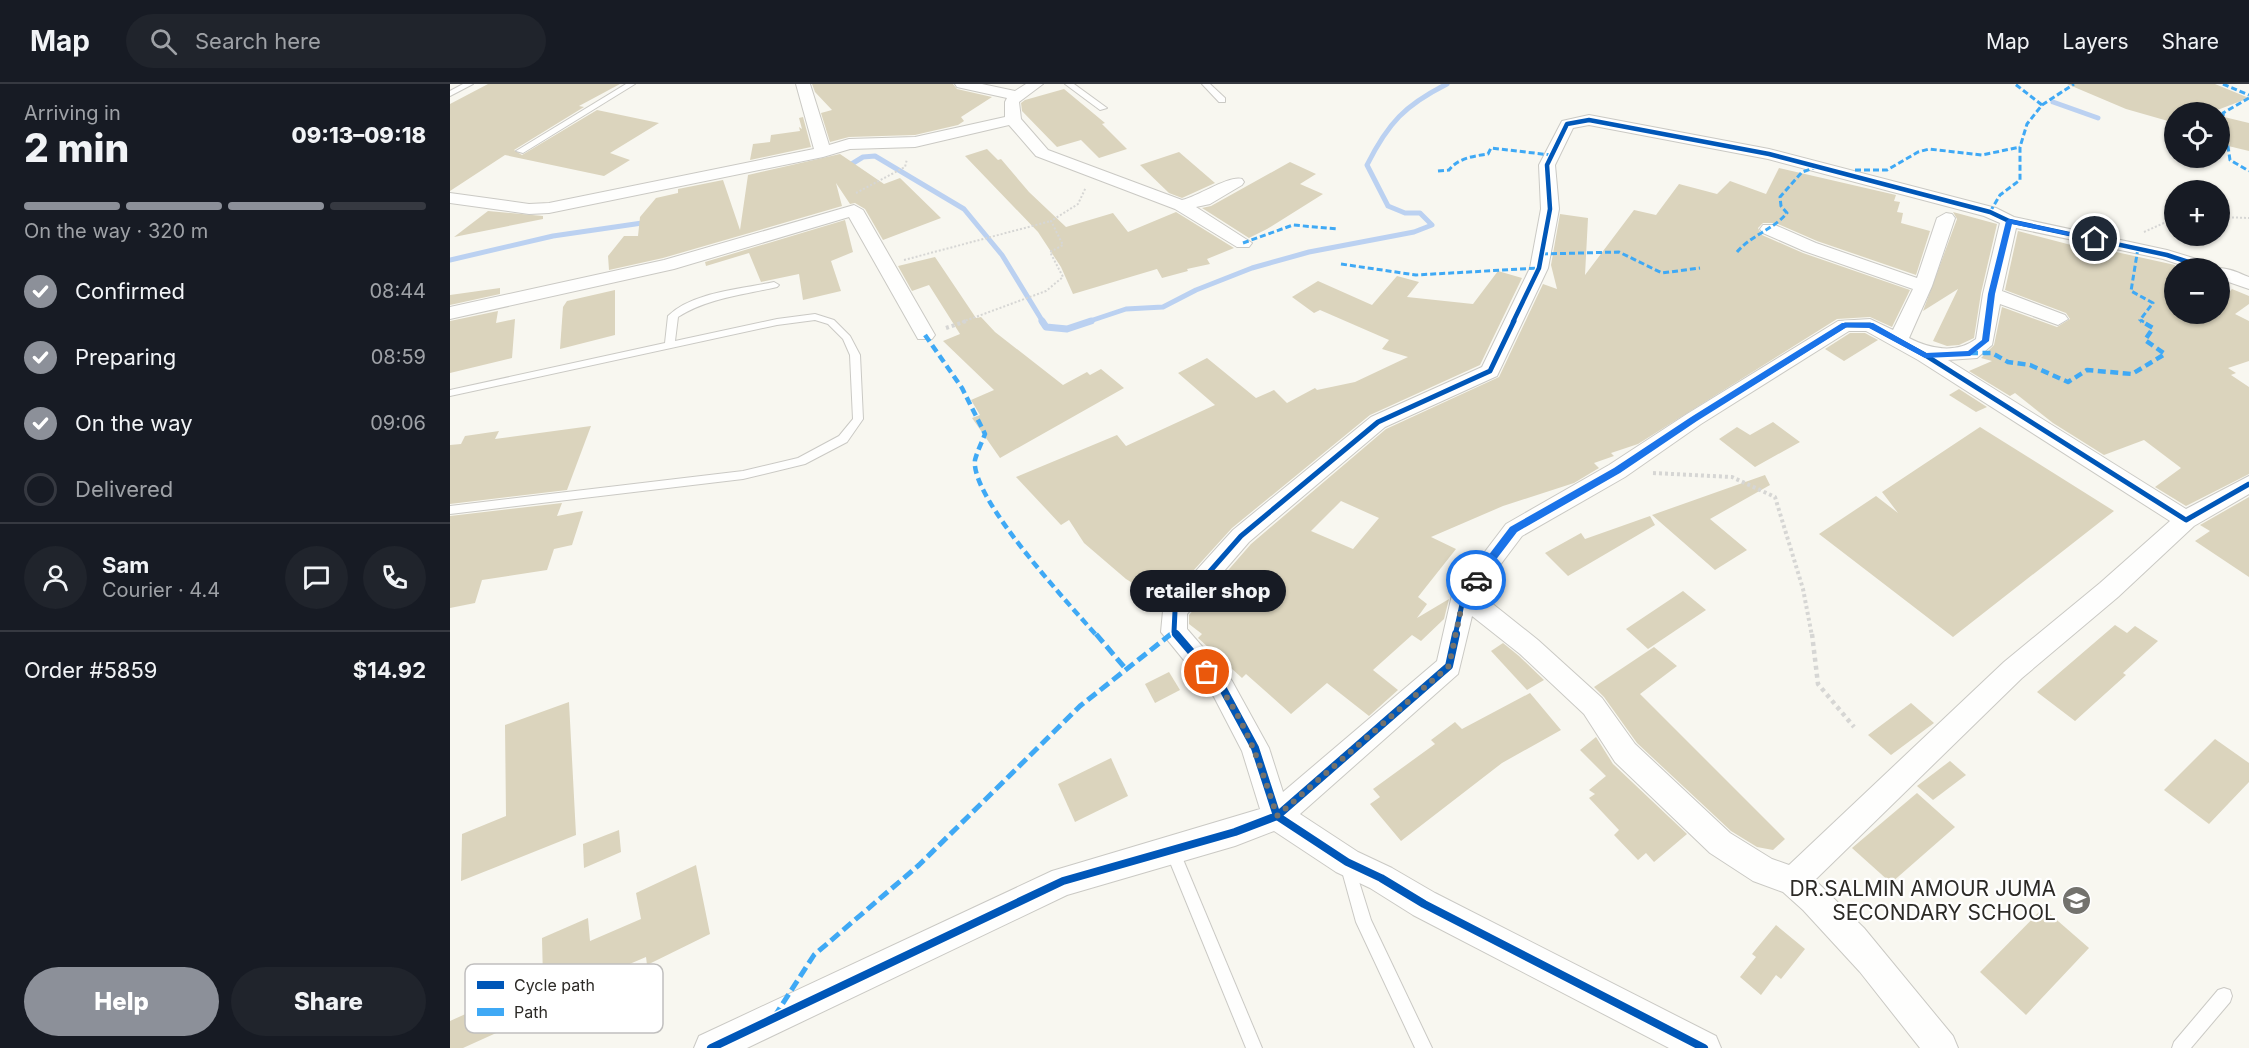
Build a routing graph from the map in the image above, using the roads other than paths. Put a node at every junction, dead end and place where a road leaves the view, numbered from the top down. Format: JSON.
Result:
{"nodes":[{"id":1,"x":469,"y":84,"type":"edge"},
{"id":2,"x":632,"y":84,"type":"edge"},
{"id":3,"x":803,"y":84,"type":"edge"},
{"id":4,"x":962,"y":84,"type":"edge"},
{"id":5,"x":1036,"y":84,"type":"edge"},
{"id":6,"x":1069,"y":84,"type":"edge"},
{"id":7,"x":1206,"y":84,"type":"edge"},
{"id":8,"x":450,"y":94,"type":"edge"},
{"id":9,"x":1017,"y":96,"type":"junction"},
{"id":10,"x":1222,"y":100,"type":"dead end"},
{"id":11,"x":1103,"y":108,"type":"dead end"},
{"id":12,"x":1013,"y":120,"type":"junction"},
{"id":13,"x":520,"y":151,"type":"dead end"},
{"id":14,"x":823,"y":152,"type":"junction"},
{"id":15,"x":1236,"y":182,"type":"dead end"},
{"id":16,"x":450,"y":198,"type":"edge"},
{"id":17,"x":1181,"y":206,"type":"junction"},
{"id":18,"x":1946,"y":218,"type":"dead end"},
{"id":19,"x":2009,"y":221,"type":"junction"},
{"id":20,"x":1769,"y":229,"type":"dead end"},
{"id":21,"x":1243,"y":243,"type":"dead end"},
{"id":22,"x":2172,"y":258,"type":"edge"},
{"id":23,"x":2230,"y":276,"type":"edge"},
{"id":24,"x":2249,"y":283,"type":"edge"},
{"id":25,"x":774,"y":285,"type":"dead end"},
{"id":26,"x":1923,"y":286,"type":"junction"},
{"id":27,"x":1992,"y":294,"type":"junction"},
{"id":28,"x":450,"y":313,"type":"edge"},
{"id":29,"x":2058,"y":319,"type":"dead end"},
{"id":30,"x":925,"y":335,"type":"road end"},
{"id":31,"x":1898,"y":340,"type":"junction"},
{"id":32,"x":670,"y":346,"type":"junction"},
{"id":33,"x":1925,"y":355,"type":"junction"},
{"id":34,"x":450,"y":393,"type":"edge"},
{"id":35,"x":2249,"y":484,"type":"edge"},
{"id":36,"x":450,"y":510,"type":"edge"},
{"id":37,"x":2186,"y":520,"type":"junction"},
{"id":38,"x":1464,"y":595,"type":"junction"},
{"id":39,"x":1277,"y":816,"type":"junction"},
{"id":40,"x":1172,"y":850,"type":"junction"},
{"id":41,"x":1347,"y":862,"type":"junction"},
{"id":42,"x":1793,"y":881,"type":"junction"},
{"id":43,"x":2224,"y":996,"type":"dead end"},
{"id":44,"x":711,"y":1048,"type":"edge"},
{"id":45,"x":1254,"y":1048,"type":"edge"},
{"id":46,"x":1424,"y":1048,"type":"edge"},
{"id":47,"x":1704,"y":1048,"type":"edge"},
{"id":48,"x":1941,"y":1048,"type":"edge"},
{"id":49,"x":2180,"y":1048,"type":"edge"}],
"edges":[{"from":1,"to":8,"type":"lane"},
{"from":2,"to":13,"type":"lane"},
{"from":3,"to":14,"type":"street"},
{"from":4,"to":9,"type":"street"},
{"from":5,"to":9,"type":"street"},
{"from":6,"to":11,"type":"lane"},
{"from":7,"to":10,"type":"lane"},
{"from":9,"to":12,"type":"street"},
{"from":12,"to":14,"type":"street"},
{"from":12,"to":17,"type":"street"},
{"from":14,"to":16,"type":"street"},
{"from":15,"to":17,"type":"street"},
{"from":17,"to":21,"type":"street"},
{"from":18,"to":26,"type":"street"},
{"from":19,"to":22,"type":"street"},
{"from":19,"to":27,"type":"street"},
{"from":19,"to":39,"type":"street"},
{"from":20,"to":26,"type":"street"},
{"from":23,"to":24,"type":"street"},
{"from":25,"to":32,"type":"lane"},
{"from":26,"to":31,"type":"street"},
{"from":27,"to":29,"type":"street"},
{"from":27,"to":33,"type":"street"},
{"from":28,"to":30,"type":"street"},
{"from":31,"to":33,"type":"street"},
{"from":31,"to":38,"type":"street"},
{"from":32,"to":34,"type":"lane"},
{"from":32,"to":36,"type":"lane"},
{"from":33,"to":37,"type":"street"},
{"from":35,"to":37,"type":"street"},
{"from":37,"to":42,"type":"street"},
{"from":38,"to":39,"type":"street"},
{"from":38,"to":42,"type":"street"},
{"from":39,"to":40,"type":"street"},
{"from":39,"to":41,"type":"street"},
{"from":40,"to":44,"type":"street"},
{"from":40,"to":45,"type":"lane"},
{"from":41,"to":46,"type":"lane"},
{"from":41,"to":47,"type":"street"},
{"from":42,"to":48,"type":"street"},
{"from":43,"to":49,"type":"lane"}]}
